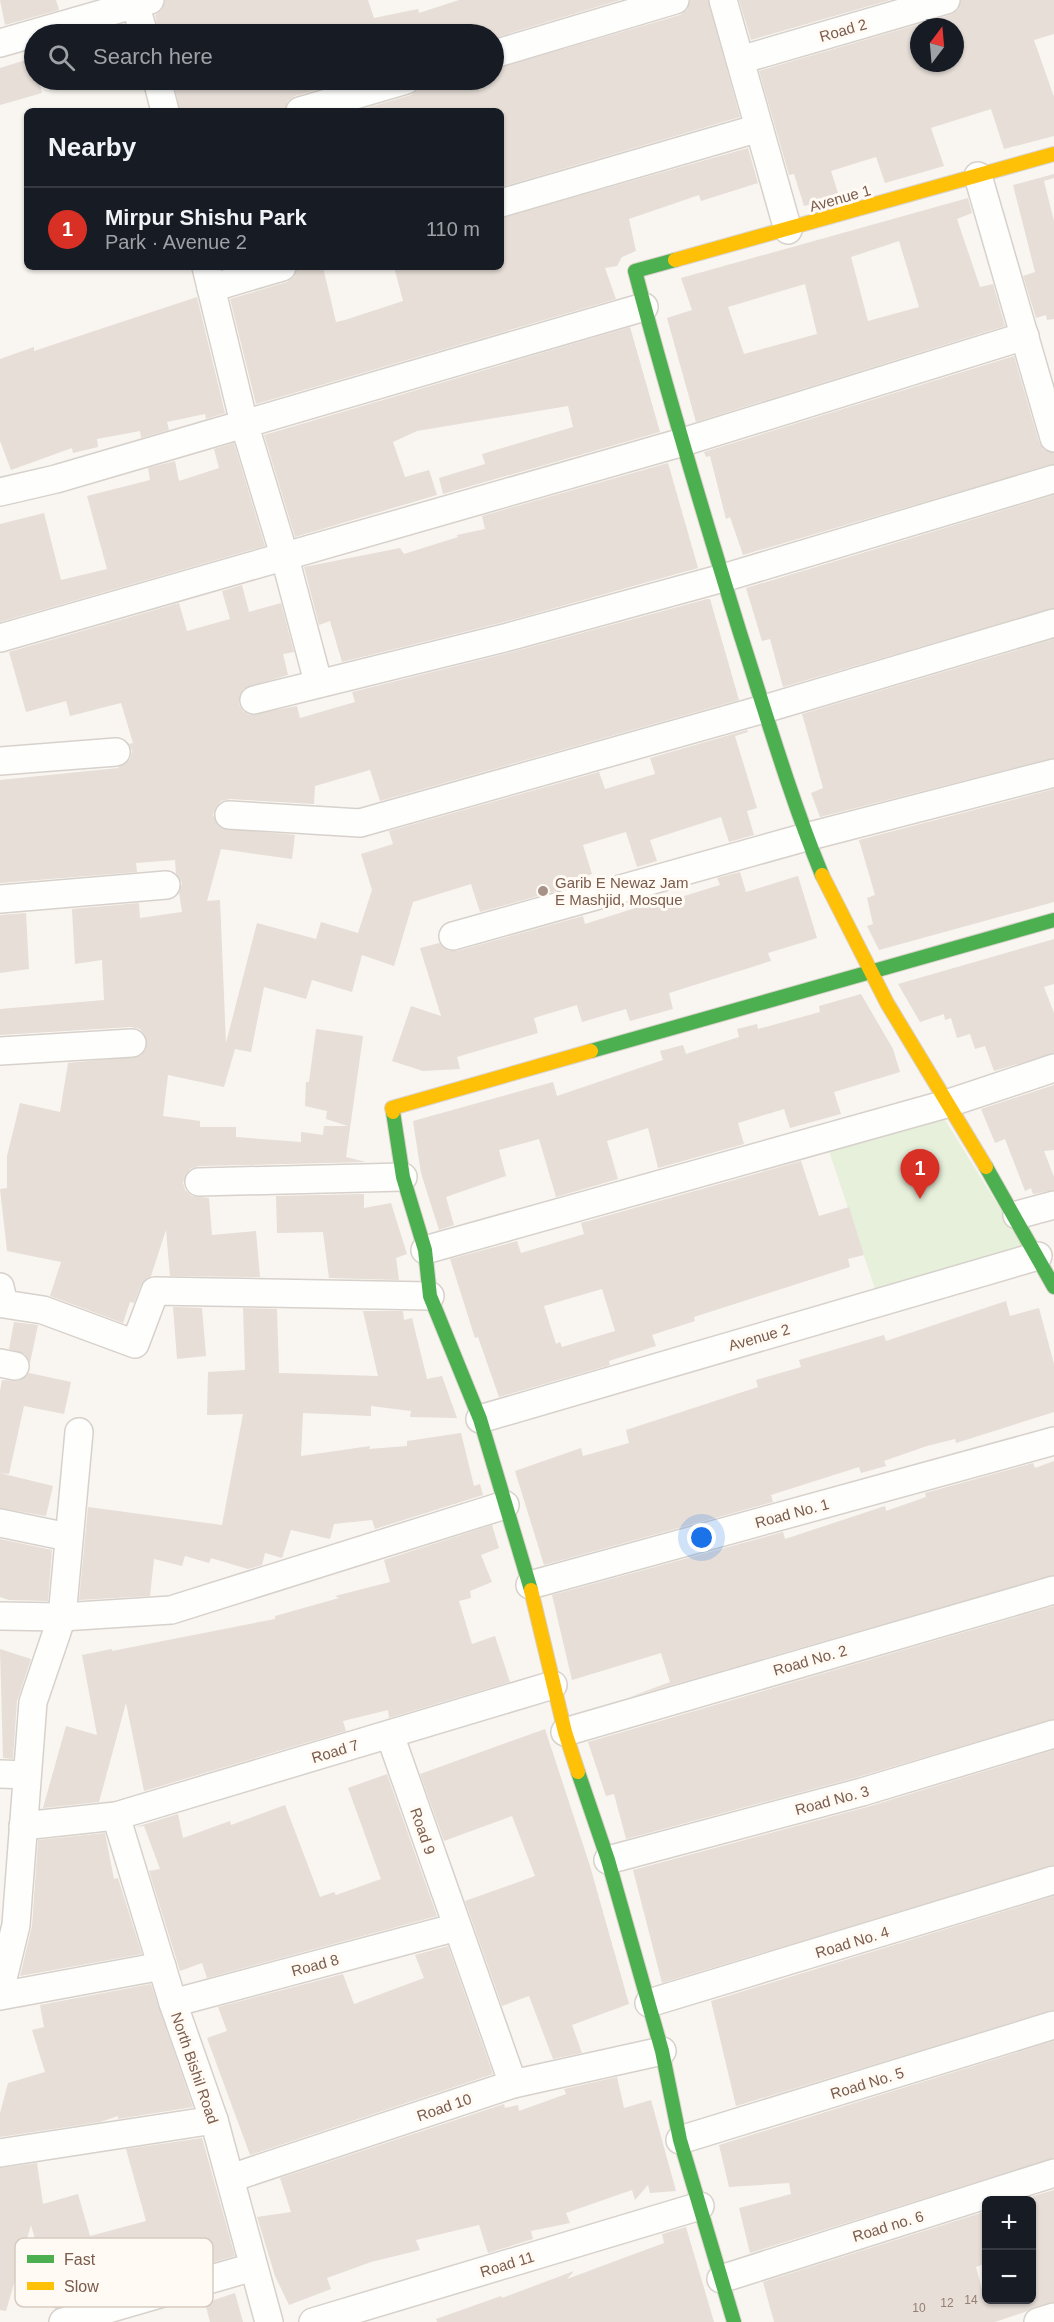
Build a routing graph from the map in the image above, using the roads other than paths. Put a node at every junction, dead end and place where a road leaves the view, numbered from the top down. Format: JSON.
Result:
{"nodes":[{"id":1,"x":675,"y":0,"type":"edge"},
{"id":2,"x":723,"y":0,"type":"edge"},
{"id":3,"x":946,"y":0,"type":"edge"},
{"id":4,"x":143,"y":2,"type":"edge"},
{"id":5,"x":66,"y":24,"type":"edge"},
{"id":6,"x":144,"y":24,"type":"edge"},
{"id":7,"x":24,"y":36,"type":"edge"},
{"id":8,"x":0,"y":43,"type":"edge"},
{"id":9,"x":504,"y":51,"type":"edge"},
{"id":10,"x":740,"y":60,"type":"junction"},
{"id":11,"x":159,"y":90,"type":"edge"},
{"id":12,"x":372,"y":90,"type":"edge"},
{"id":13,"x":164,"y":108,"type":"edge"},
{"id":14,"x":310,"y":108,"type":"edge"},
{"id":15,"x":759,"y":128,"type":"junction"},
{"id":16,"x":1054,"y":154,"type":"edge"},
{"id":17,"x":978,"y":176,"type":"junction"},
{"id":18,"x":504,"y":202,"type":"edge"},
{"id":19,"x":788,"y":230,"type":"junction"},
{"id":20,"x":260,"y":270,"type":"edge"},
{"id":21,"x":208,"y":277,"type":"edge"},
{"id":22,"x":644,"y":307,"type":"junction"},
{"id":23,"x":1025,"y":336,"type":"junction"},
{"id":24,"x":244,"y":423,"type":"junction"},
{"id":25,"x":1054,"y":438,"type":"edge"},
{"id":26,"x":683,"y":442,"type":"junction"},
{"id":27,"x":1054,"y":478,"type":"edge"},
{"id":28,"x":0,"y":492,"type":"edge"},
{"id":29,"x":285,"y":558,"type":"junction"},
{"id":30,"x":723,"y":578,"type":"junction"},
{"id":31,"x":1054,"y":622,"type":"edge"},
{"id":32,"x":0,"y":638,"type":"edge"},
{"id":33,"x":318,"y":682,"type":"junction"},
{"id":34,"x":254,"y":700,"type":"dead end"},
{"id":35,"x":765,"y":709,"type":"junction"},
{"id":36,"x":116,"y":752,"type":"dead end"},
{"id":37,"x":0,"y":761,"type":"edge"},
{"id":38,"x":1054,"y":773,"type":"edge"},
{"id":39,"x":229,"y":816,"type":"dead end"},
{"id":40,"x":806,"y":837,"type":"junction"},
{"id":41,"x":166,"y":885,"type":"dead end"},
{"id":42,"x":0,"y":899,"type":"edge"},
{"id":43,"x":1054,"y":920,"type":"edge"},
{"id":44,"x":453,"y":936,"type":"dead end"},
{"id":45,"x":869,"y":971,"type":"junction"},
{"id":46,"x":132,"y":1043,"type":"dead end"},
{"id":47,"x":0,"y":1051,"type":"edge"},
{"id":48,"x":1054,"y":1068,"type":"edge"},
{"id":49,"x":946,"y":1104,"type":"junction"},
{"id":50,"x":403,"y":1177,"type":"junction"},
{"id":51,"x":199,"y":1182,"type":"dead end"},
{"id":52,"x":1054,"y":1204,"type":"edge"},
{"id":53,"x":1017,"y":1215,"type":"junction"},
{"id":54,"x":425,"y":1250,"type":"junction"},
{"id":55,"x":1038,"y":1256,"type":"junction"},
{"id":56,"x":0,"y":1287,"type":"edge"},
{"id":57,"x":1054,"y":1287,"type":"edge"},
{"id":58,"x":430,"y":1296,"type":"junction"},
{"id":59,"x":480,"y":1419,"type":"junction"},
{"id":60,"x":79,"y":1432,"type":"dead end"},
{"id":61,"x":1054,"y":1441,"type":"edge"},
{"id":62,"x":505,"y":1505,"type":"junction"},
{"id":63,"x":0,"y":1523,"type":"edge"},
{"id":64,"x":68,"y":1537,"type":"junction"},
{"id":65,"x":530,"y":1584,"type":"junction"},
{"id":66,"x":1054,"y":1590,"type":"edge"},
{"id":67,"x":0,"y":1616,"type":"edge"},
{"id":68,"x":63,"y":1617,"type":"junction"},
{"id":69,"x":553,"y":1685,"type":"junction"},
{"id":70,"x":565,"y":1731,"type":"junction"},
{"id":71,"x":1054,"y":1734,"type":"edge"},
{"id":72,"x":390,"y":1735,"type":"junction"},
{"id":73,"x":0,"y":1774,"type":"edge"},
{"id":74,"x":27,"y":1775,"type":"junction"},
{"id":75,"x":116,"y":1816,"type":"junction"},
{"id":76,"x":23,"y":1826,"type":"junction"},
{"id":77,"x":608,"y":1860,"type":"junction"},
{"id":78,"x":1054,"y":1880,"type":"edge"},
{"id":79,"x":457,"y":1927,"type":"junction"},
{"id":80,"x":162,"y":1966,"type":"junction"},
{"id":81,"x":0,"y":1993,"type":"edge"},
{"id":82,"x":173,"y":2003,"type":"junction"},
{"id":83,"x":649,"y":2003,"type":"junction"},
{"id":84,"x":1054,"y":2025,"type":"edge"},
{"id":85,"x":662,"y":2051,"type":"junction"},
{"id":86,"x":513,"y":2084,"type":"junction"},
{"id":87,"x":214,"y":2120,"type":"junction"},
{"id":88,"x":680,"y":2140,"type":"junction"},
{"id":89,"x":0,"y":2153,"type":"edge"},
{"id":90,"x":1054,"y":2173,"type":"edge"},
{"id":91,"x":231,"y":2178,"type":"junction"},
{"id":92,"x":700,"y":2206,"type":"junction"},
{"id":93,"x":253,"y":2267,"type":"junction"},
{"id":94,"x":213,"y":2279,"type":"edge"},
{"id":95,"x":722,"y":2279,"type":"junction"},
{"id":96,"x":115,"y":2307,"type":"edge"},
{"id":97,"x":1054,"y":2317,"type":"edge"},
{"id":98,"x":63,"y":2322,"type":"edge"},
{"id":99,"x":269,"y":2322,"type":"edge"},
{"id":100,"x":313,"y":2322,"type":"edge"},
{"id":101,"x":734,"y":2322,"type":"edge"},
{"id":102,"x":1038,"y":2322,"type":"edge"}],
"edges":[{"from":1,"to":9,"type":"street"},
{"from":2,"to":10,"type":"street"},
{"from":3,"to":10,"type":"street","name":"Road 2"},
{"from":4,"to":5,"type":"street"},
{"from":4,"to":6,"type":"street"},
{"from":7,"to":8,"type":"street"},
{"from":10,"to":15,"type":"street"},
{"from":11,"to":13,"type":"street"},
{"from":12,"to":14,"type":"street"},
{"from":15,"to":18,"type":"street"},
{"from":15,"to":19,"type":"street"},
{"from":16,"to":17,"type":"street","name":"Avenue 1"},
{"from":17,"to":19,"type":"street","name":"Avenue 1"},
{"from":17,"to":23,"type":"street"},
{"from":19,"to":22,"type":"street","name":"Avenue 1"},
{"from":20,"to":21,"type":"street"},
{"from":21,"to":24,"type":"street"},
{"from":22,"to":24,"type":"street"},
{"from":22,"to":26,"type":"street"},
{"from":23,"to":25,"type":"street"},
{"from":23,"to":26,"type":"street"},
{"from":24,"to":28,"type":"street"},
{"from":24,"to":29,"type":"street"},
{"from":26,"to":29,"type":"street"},
{"from":26,"to":30,"type":"street"},
{"from":27,"to":30,"type":"street"},
{"from":29,"to":32,"type":"street"},
{"from":29,"to":33,"type":"street"},
{"from":30,"to":33,"type":"street"},
{"from":30,"to":35,"type":"street"},
{"from":31,"to":35,"type":"street"},
{"from":33,"to":34,"type":"street"},
{"from":35,"to":39,"type":"street"},
{"from":35,"to":40,"type":"street"},
{"from":36,"to":37,"type":"street"},
{"from":38,"to":40,"type":"street"},
{"from":40,"to":44,"type":"street"},
{"from":40,"to":45,"type":"street"},
{"from":41,"to":42,"type":"street"},
{"from":43,"to":45,"type":"street"},
{"from":45,"to":49,"type":"street"},
{"from":45,"to":50,"type":"street"},
{"from":46,"to":47,"type":"street"},
{"from":48,"to":49,"type":"street"},
{"from":49,"to":53,"type":"street"},
{"from":49,"to":54,"type":"street"},
{"from":50,"to":51,"type":"street"},
{"from":50,"to":54,"type":"street"},
{"from":52,"to":53,"type":"street"},
{"from":53,"to":55,"type":"street"},
{"from":54,"to":58,"type":"street"},
{"from":55,"to":57,"type":"street"},
{"from":55,"to":59,"type":"street","name":"Avenue 2"},
{"from":56,"to":58,"type":"street"},
{"from":58,"to":59,"type":"street"},
{"from":59,"to":62,"type":"street"},
{"from":60,"to":64,"type":"street"},
{"from":61,"to":65,"type":"street","name":"Road No. 1"},
{"from":62,"to":65,"type":"street"},
{"from":62,"to":68,"type":"street"},
{"from":63,"to":64,"type":"street"},
{"from":64,"to":68,"type":"street"},
{"from":65,"to":69,"type":"street"},
{"from":66,"to":70,"type":"street","name":"Road No. 2"},
{"from":67,"to":68,"type":"street"},
{"from":68,"to":74,"type":"street"},
{"from":69,"to":70,"type":"street"},
{"from":69,"to":72,"type":"street","name":"Road 7"},
{"from":70,"to":77,"type":"street"},
{"from":71,"to":77,"type":"street","name":"Road No. 3"},
{"from":72,"to":75,"type":"street","name":"Road 7"},
{"from":72,"to":79,"type":"street","name":"Road 9"},
{"from":73,"to":74,"type":"street"},
{"from":74,"to":76,"type":"street"},
{"from":75,"to":76,"type":"street","name":"Road 7"},
{"from":75,"to":80,"type":"street","name":"North Bishil Road"},
{"from":76,"to":81,"type":"street"},
{"from":77,"to":83,"type":"street"},
{"from":78,"to":83,"type":"street","name":"Road No. 4"},
{"from":79,"to":82,"type":"street","name":"Road 8"},
{"from":79,"to":86,"type":"street","name":"Road 9"},
{"from":80,"to":81,"type":"street"},
{"from":80,"to":82,"type":"street","name":"North Bishil Road"},
{"from":82,"to":87,"type":"street","name":"North Bishil Road"},
{"from":83,"to":85,"type":"street"},
{"from":84,"to":88,"type":"street","name":"Road No. 5"},
{"from":85,"to":86,"type":"street","name":"Road 10"},
{"from":85,"to":88,"type":"street"},
{"from":86,"to":91,"type":"street","name":"Road 10"},
{"from":87,"to":89,"type":"street"},
{"from":87,"to":91,"type":"street","name":"North Bishil Road"},
{"from":88,"to":92,"type":"street"},
{"from":90,"to":95,"type":"street","name":"Road no. 6"},
{"from":91,"to":93,"type":"street","name":"North Bishil Road"},
{"from":92,"to":95,"type":"street"},
{"from":92,"to":100,"type":"street","name":"Road 11"},
{"from":93,"to":94,"type":"street"},
{"from":93,"to":99,"type":"street","name":"North Bishil Road"},
{"from":95,"to":101,"type":"street"},
{"from":96,"to":98,"type":"street"},
{"from":97,"to":102,"type":"street"}]}
